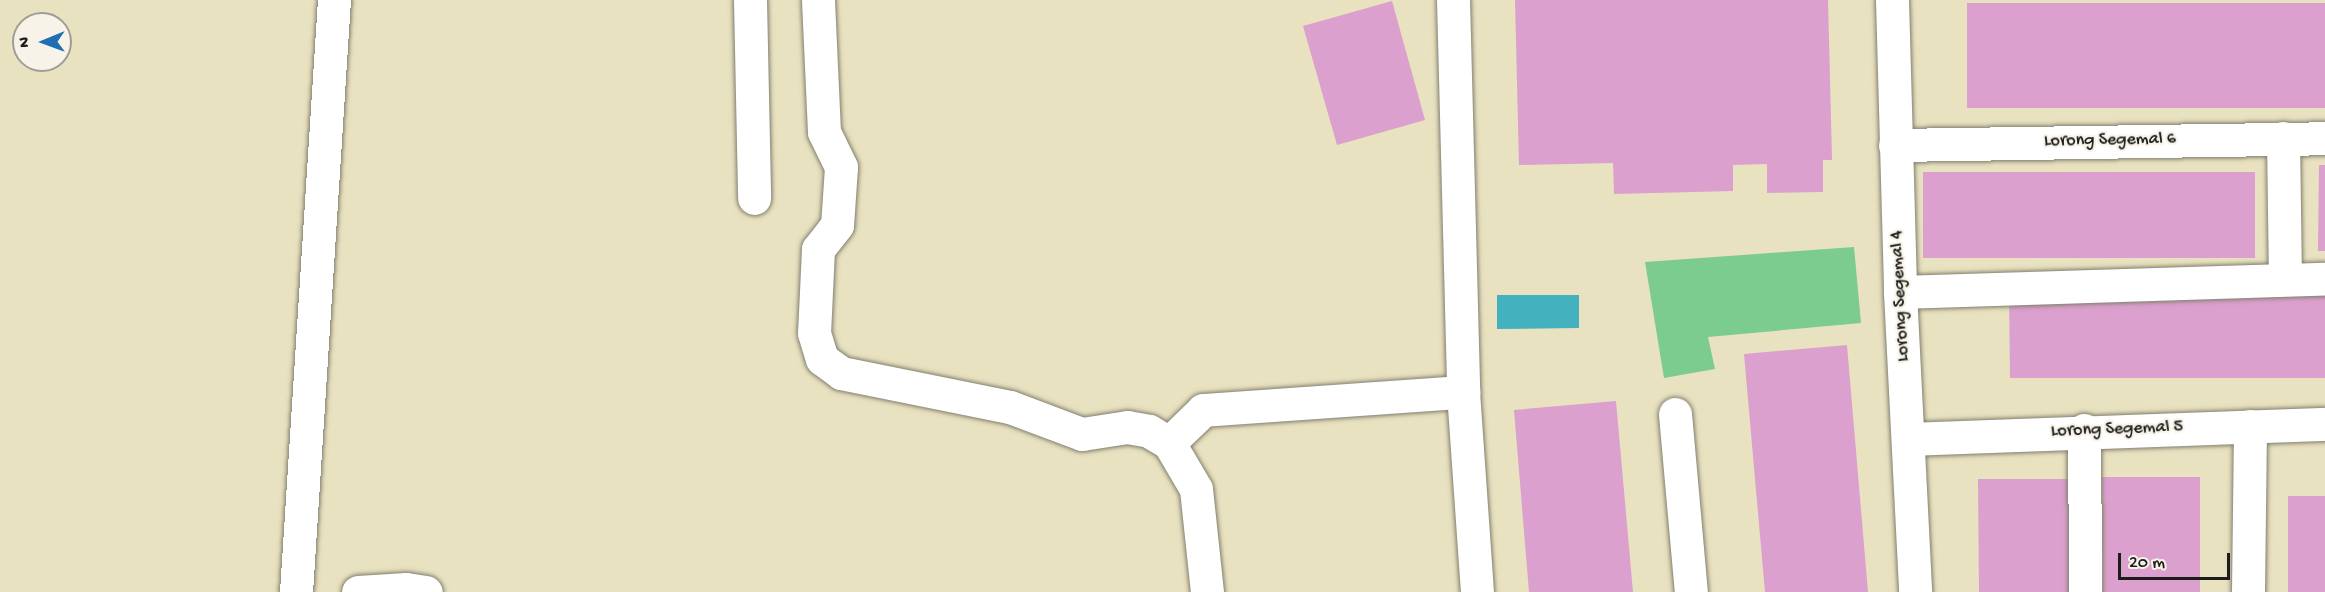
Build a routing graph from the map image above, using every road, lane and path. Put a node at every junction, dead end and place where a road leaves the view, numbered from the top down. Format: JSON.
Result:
{"nodes":[{"id":1,"x":334,"y":0,"type":"edge"},
{"id":2,"x":750,"y":0,"type":"edge"},
{"id":3,"x":818,"y":0,"type":"edge"},
{"id":4,"x":1454,"y":0,"type":"edge"},
{"id":5,"x":1892,"y":0,"type":"edge"},
{"id":6,"x":2283,"y":138,"type":"junction"},
{"id":7,"x":2325,"y":138,"type":"edge"},
{"id":8,"x":1895,"y":145,"type":"junction"},
{"id":9,"x":754,"y":198,"type":"dead end"},
{"id":10,"x":2285,"y":279,"type":"junction"},
{"id":11,"x":2325,"y":279,"type":"edge"},
{"id":12,"x":1900,"y":292,"type":"junction"},
{"id":13,"x":1463,"y":393,"type":"junction"},
{"id":14,"x":1675,"y":414,"type":"dead end"},
{"id":15,"x":2325,"y":424,"type":"edge"},
{"id":16,"x":2250,"y":426,"type":"junction"},
{"id":17,"x":2084,"y":430,"type":"junction"},
{"id":18,"x":1910,"y":438,"type":"junction"},
{"id":19,"x":1169,"y":443,"type":"junction"},
{"id":20,"x":296,"y":592,"type":"edge"},
{"id":21,"x":358,"y":592,"type":"edge"},
{"id":22,"x":426,"y":592,"type":"edge"},
{"id":23,"x":1206,"y":592,"type":"edge"},
{"id":24,"x":1477,"y":592,"type":"edge"},
{"id":25,"x":1690,"y":592,"type":"edge"},
{"id":26,"x":1915,"y":592,"type":"edge"},
{"id":27,"x":2085,"y":592,"type":"edge"},
{"id":28,"x":2248,"y":592,"type":"edge"}],
"edges":[{"from":1,"to":20,"type":"street"},
{"from":2,"to":9,"type":"street"},
{"from":3,"to":19,"type":"street"},
{"from":4,"to":13,"type":"street"},
{"from":5,"to":8,"type":"street","name":"Lorong Segemal 4"},
{"from":6,"to":7,"type":"street","name":"Lorong Segemal 6"},
{"from":6,"to":8,"type":"street","name":"Lorong Segemal 6"},
{"from":6,"to":10,"type":"street"},
{"from":8,"to":12,"type":"street","name":"Lorong Segemal 4"},
{"from":10,"to":11,"type":"street"},
{"from":10,"to":12,"type":"street"},
{"from":12,"to":18,"type":"street","name":"Lorong Segemal 4"},
{"from":13,"to":19,"type":"street"},
{"from":13,"to":24,"type":"street"},
{"from":14,"to":25,"type":"street"},
{"from":15,"to":16,"type":"street","name":"Lorong Segemal 5"},
{"from":16,"to":17,"type":"street","name":"Lorong Segemal 5"},
{"from":16,"to":28,"type":"street"},
{"from":17,"to":18,"type":"street","name":"Lorong Segemal 5"},
{"from":17,"to":27,"type":"street"},
{"from":18,"to":26,"type":"street","name":"Lorong Segemal 4"},
{"from":19,"to":23,"type":"street"},
{"from":21,"to":22,"type":"street"}]}
